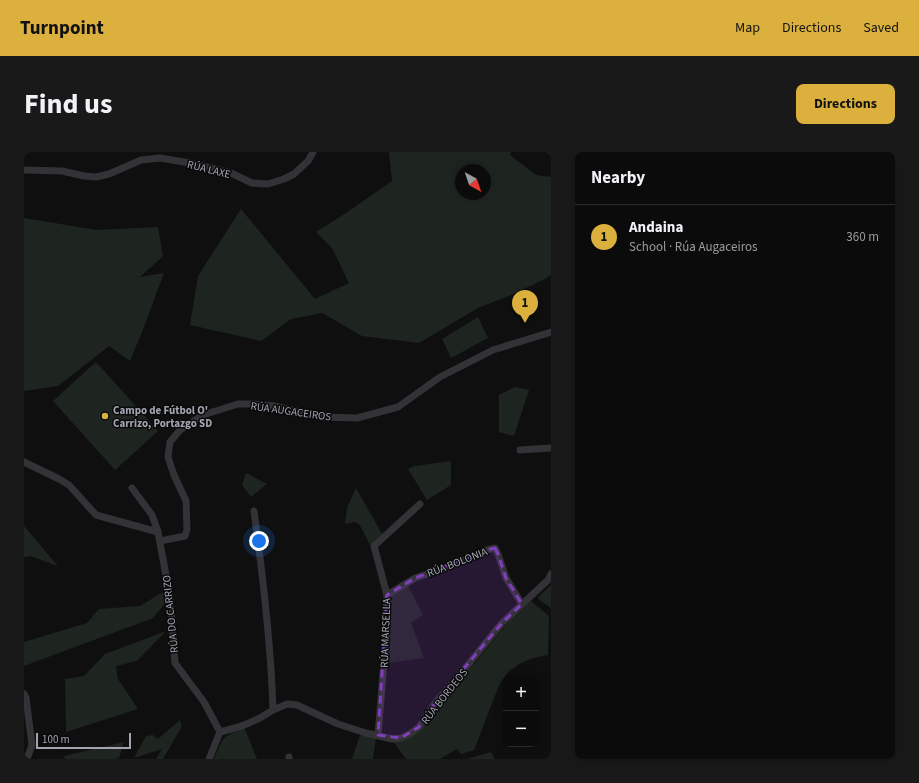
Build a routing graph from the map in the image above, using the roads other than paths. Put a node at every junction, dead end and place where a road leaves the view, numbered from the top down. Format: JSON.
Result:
{"nodes":[{"id":1,"x":313,"y":152,"type":"edge"},
{"id":2,"x":24,"y":170,"type":"edge"},
{"id":3,"x":551,"y":332,"type":"edge"},
{"id":4,"x":551,"y":448,"type":"edge"},
{"id":5,"x":520,"y":450,"type":"dead end"},
{"id":6,"x":24,"y":462,"type":"edge"},
{"id":7,"x":132,"y":488,"type":"dead end"},
{"id":8,"x":420,"y":504,"type":"dead end"},
{"id":9,"x":254,"y":511,"type":"dead end"},
{"id":10,"x":158,"y":532,"type":"junction"},
{"id":11,"x":160,"y":541,"type":"junction"},
{"id":12,"x":551,"y":574,"type":"edge"},
{"id":13,"x":386,"y":594,"type":"junction"},
{"id":14,"x":522,"y":604,"type":"junction"},
{"id":15,"x":24,"y":694,"type":"edge"},
{"id":16,"x":273,"y":710,"type":"junction"},
{"id":17,"x":220,"y":732,"type":"junction"},
{"id":18,"x":378,"y":736,"type":"junction"},
{"id":19,"x":25,"y":759,"type":"edge"},
{"id":20,"x":209,"y":759,"type":"edge"}],
"edges":[{"from":1,"to":2,"type":"street","name":"RÚA LAXE"},
{"from":3,"to":11,"type":"street","name":"RÚA AUGACEIROS"},
{"from":4,"to":5,"type":"street"},
{"from":6,"to":10,"type":"street"},
{"from":7,"to":10,"type":"street","name":"RÚA DO CARRIZO"},
{"from":8,"to":13,"type":"street","name":"RÚA MARSELLA"},
{"from":9,"to":16,"type":"street"},
{"from":10,"to":11,"type":"street","name":"RÚA DO CARRIZO"},
{"from":11,"to":17,"type":"street","name":"RÚA DO CARRIZO"},
{"from":12,"to":14,"type":"street","name":"RÚA BORDEOS"},
{"from":13,"to":14,"type":"street","name":"RÚA BOLONIA"},
{"from":13,"to":18,"type":"street","name":"RÚA MARSELLA"},
{"from":14,"to":18,"type":"street","name":"RÚA BORDEOS"},
{"from":15,"to":19,"type":"street"},
{"from":16,"to":17,"type":"street","name":"RÚA BORDEOS"},
{"from":16,"to":18,"type":"street","name":"RÚA BORDEOS"},
{"from":17,"to":20,"type":"street"}]}
